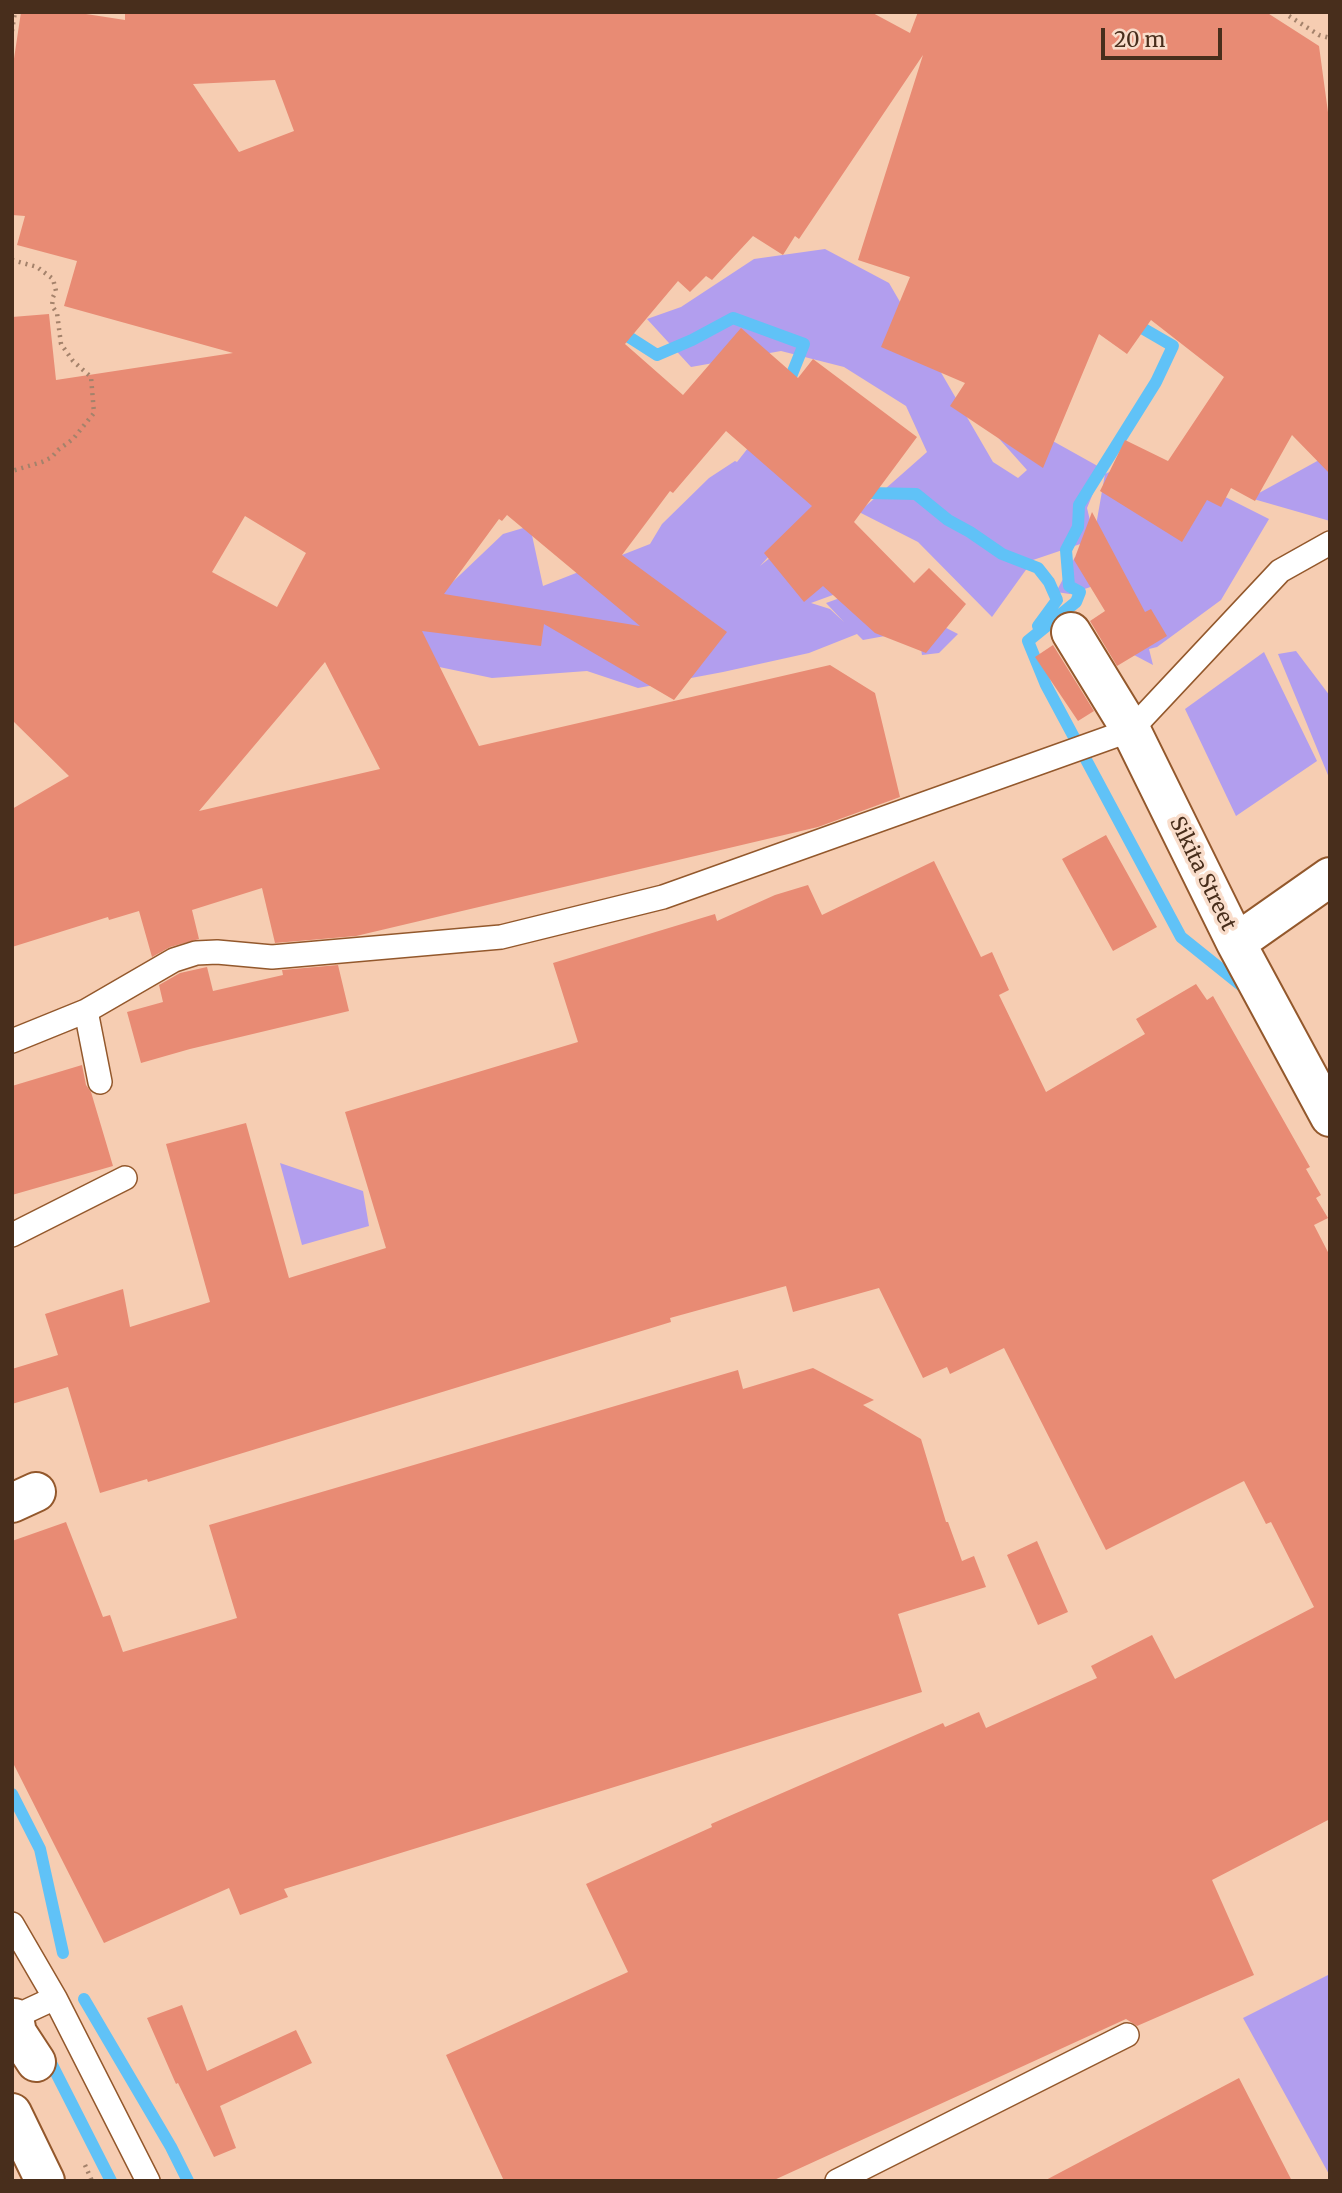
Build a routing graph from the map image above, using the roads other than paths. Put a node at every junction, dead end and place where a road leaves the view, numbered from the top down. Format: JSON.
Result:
{"nodes":[{"id":1,"x":1330,"y":543,"type":"edge"},
{"id":2,"x":1071,"y":632,"type":"dead end"},
{"id":3,"x":1131,"y":730,"type":"junction"},
{"id":4,"x":1330,"y":877,"type":"edge"},
{"id":5,"x":1236,"y":943,"type":"junction"},
{"id":6,"x":86,"y":1011,"type":"junction"},
{"id":7,"x":12,"y":1041,"type":"edge"},
{"id":8,"x":100,"y":1083,"type":"dead end"},
{"id":9,"x":1330,"y":1117,"type":"edge"},
{"id":10,"x":124,"y":1178,"type":"dead end"},
{"id":11,"x":12,"y":1235,"type":"edge"},
{"id":12,"x":12,"y":1924,"type":"edge"},
{"id":13,"x":55,"y":1997,"type":"junction"},
{"id":14,"x":13,"y":2018,"type":"edge"},
{"id":15,"x":1127,"y":2035,"type":"dead end"},
{"id":16,"x":36,"y":2062,"type":"dead end"},
{"id":17,"x":12,"y":2113,"type":"edge"},
{"id":18,"x":45,"y":2181,"type":"edge"},
{"id":19,"x":148,"y":2181,"type":"edge"},
{"id":20,"x":837,"y":2181,"type":"edge"}],
"edges":[{"from":1,"to":3,"type":"lane"},
{"from":2,"to":3,"type":"street","name":"Sikita Street"},
{"from":3,"to":5,"type":"street","name":"Sikita Street"},
{"from":3,"to":6,"type":"lane"},
{"from":4,"to":5,"type":"street"},
{"from":5,"to":9,"type":"street","name":"Sikita Street"},
{"from":6,"to":7,"type":"lane"},
{"from":6,"to":8,"type":"lane"},
{"from":10,"to":11,"type":"lane"},
{"from":12,"to":13,"type":"lane"},
{"from":13,"to":14,"type":"lane"},
{"from":13,"to":19,"type":"lane"},
{"from":14,"to":16,"type":"street"},
{"from":15,"to":20,"type":"lane"},
{"from":17,"to":18,"type":"street"}]}
